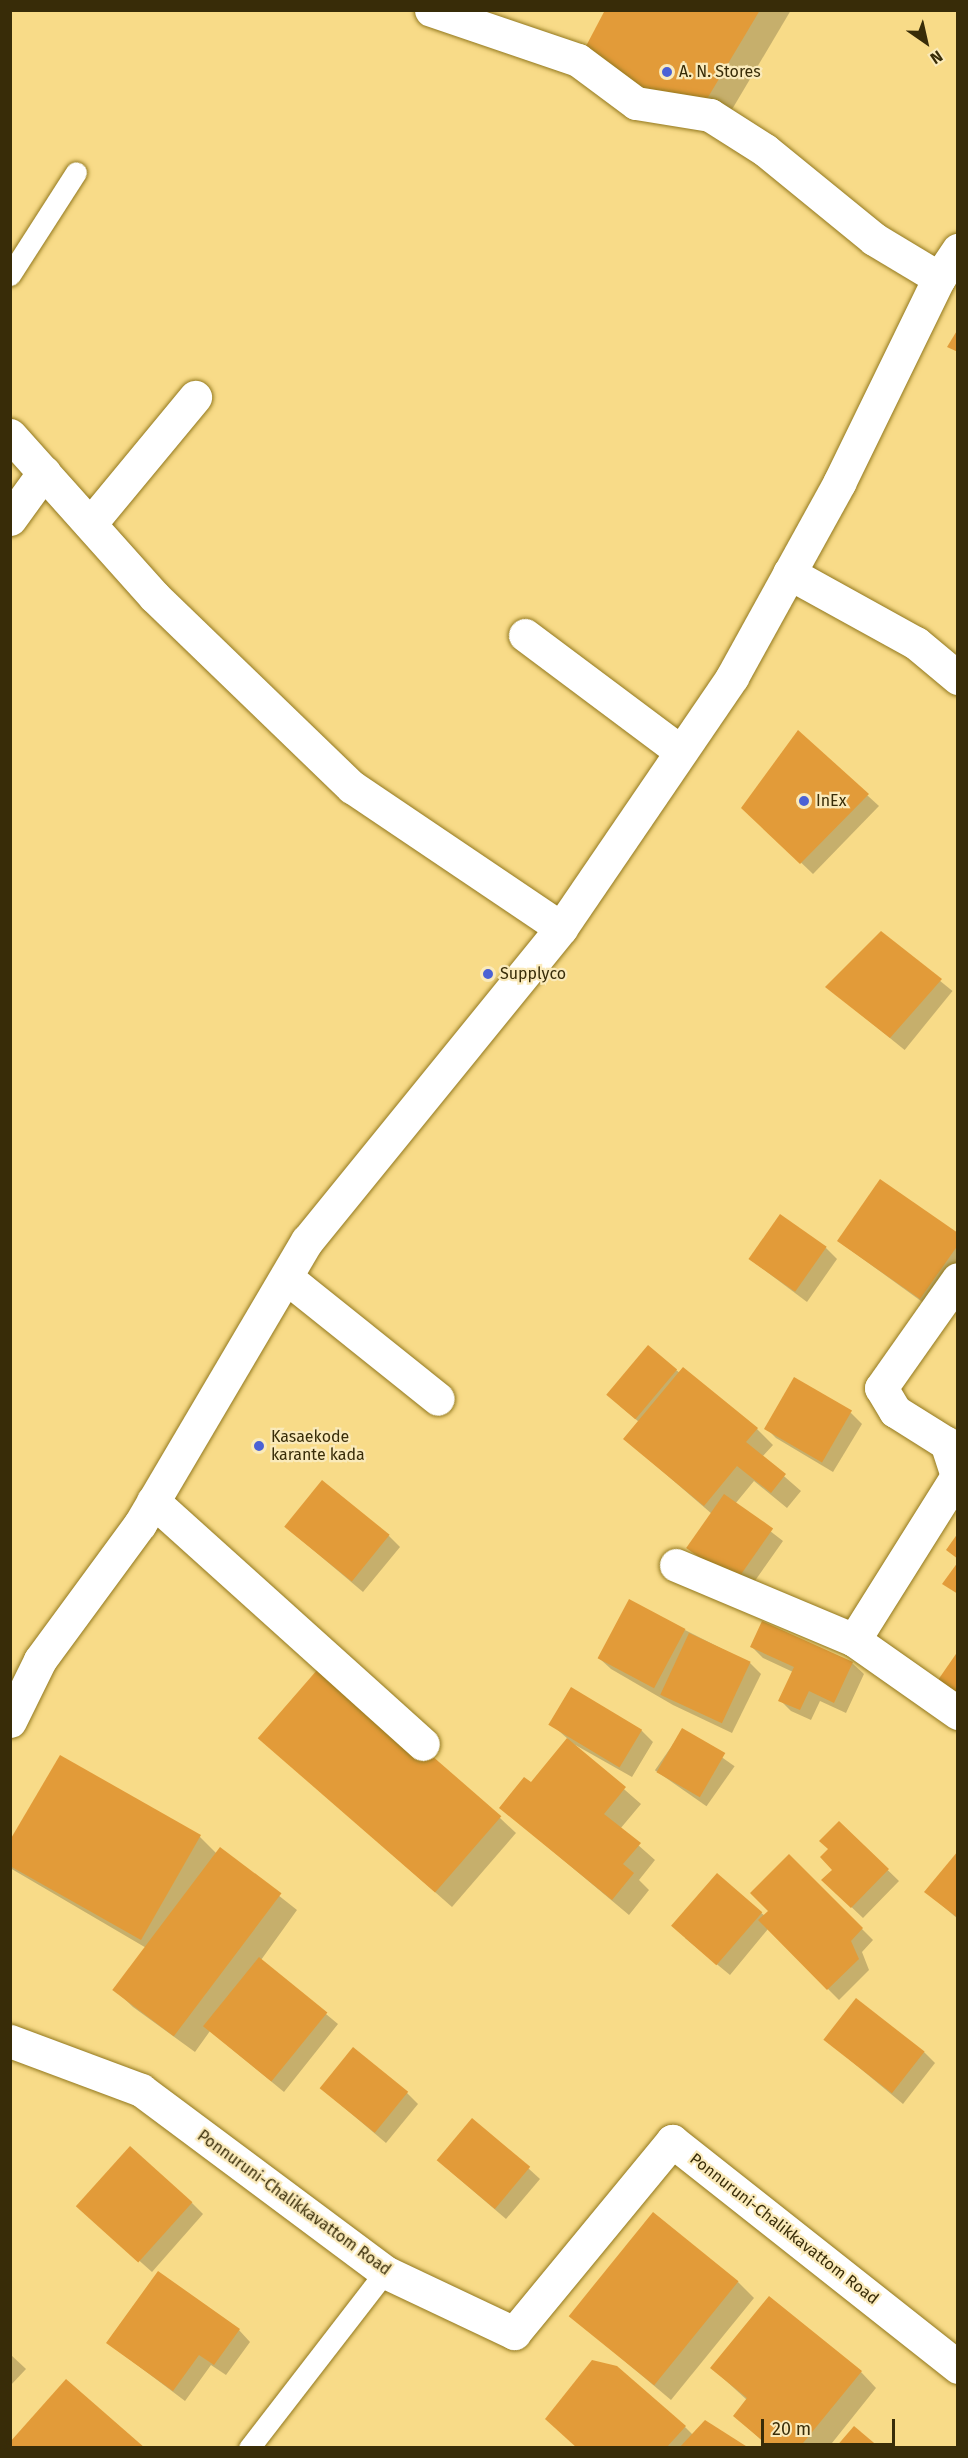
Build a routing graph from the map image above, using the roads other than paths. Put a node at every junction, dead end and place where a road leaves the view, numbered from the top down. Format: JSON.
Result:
{"nodes":[{"id":1,"x":431,"y":10,"type":"edge"},
{"id":2,"x":76,"y":172,"type":"dead end"},
{"id":3,"x":957,"y":250,"type":"edge"},
{"id":4,"x":10,"y":275,"type":"edge"},
{"id":5,"x":939,"y":278,"type":"junction"},
{"id":6,"x":195,"y":397,"type":"dead end"},
{"id":7,"x":10,"y":435,"type":"edge"},
{"id":8,"x":44,"y":472,"type":"junction"},
{"id":9,"x":10,"y":519,"type":"edge"},
{"id":10,"x":90,"y":524,"type":"junction"},
{"id":11,"x":789,"y":573,"type":"junction"},
{"id":12,"x":525,"y":635,"type":"dead end"},
{"id":13,"x":957,"y":678,"type":"edge"},
{"id":14,"x":680,"y":751,"type":"junction"},
{"id":15,"x":561,"y":928,"type":"junction"},
{"id":16,"x":287,"y":1278,"type":"junction"},
{"id":17,"x":957,"y":1279,"type":"edge"},
{"id":18,"x":438,"y":1399,"type":"dead end"},
{"id":19,"x":153,"y":1501,"type":"junction"},
{"id":20,"x":676,"y":1566,"type":"dead end"},
{"id":21,"x":854,"y":1640,"type":"junction"},
{"id":22,"x":957,"y":1713,"type":"edge"},
{"id":23,"x":10,"y":1721,"type":"edge"},
{"id":24,"x":423,"y":1744,"type":"dead end"},
{"id":25,"x":10,"y":2041,"type":"edge"},
{"id":26,"x":385,"y":2271,"type":"junction"},
{"id":27,"x":956,"y":2362,"type":"edge"},
{"id":28,"x":249,"y":2448,"type":"edge"}],
"edges":[{"from":1,"to":5,"type":"street"},
{"from":2,"to":4,"type":"lane"},
{"from":3,"to":5,"type":"street"},
{"from":5,"to":11,"type":"street"},
{"from":6,"to":10,"type":"street"},
{"from":7,"to":8,"type":"street"},
{"from":8,"to":9,"type":"street"},
{"from":8,"to":10,"type":"street"},
{"from":10,"to":15,"type":"street"},
{"from":11,"to":13,"type":"street"},
{"from":11,"to":14,"type":"street"},
{"from":12,"to":14,"type":"street"},
{"from":14,"to":15,"type":"street"},
{"from":15,"to":16,"type":"street"},
{"from":16,"to":18,"type":"street"},
{"from":16,"to":19,"type":"street"},
{"from":17,"to":21,"type":"street"},
{"from":19,"to":23,"type":"street"},
{"from":19,"to":24,"type":"street"},
{"from":20,"to":21,"type":"street"},
{"from":21,"to":22,"type":"street"},
{"from":25,"to":26,"type":"street","name":"Ponnuruni-Chalikkavattom Road"},
{"from":26,"to":27,"type":"street","name":"Ponnuruni-Chalikkavattom Road"},
{"from":26,"to":28,"type":"lane"}]}
